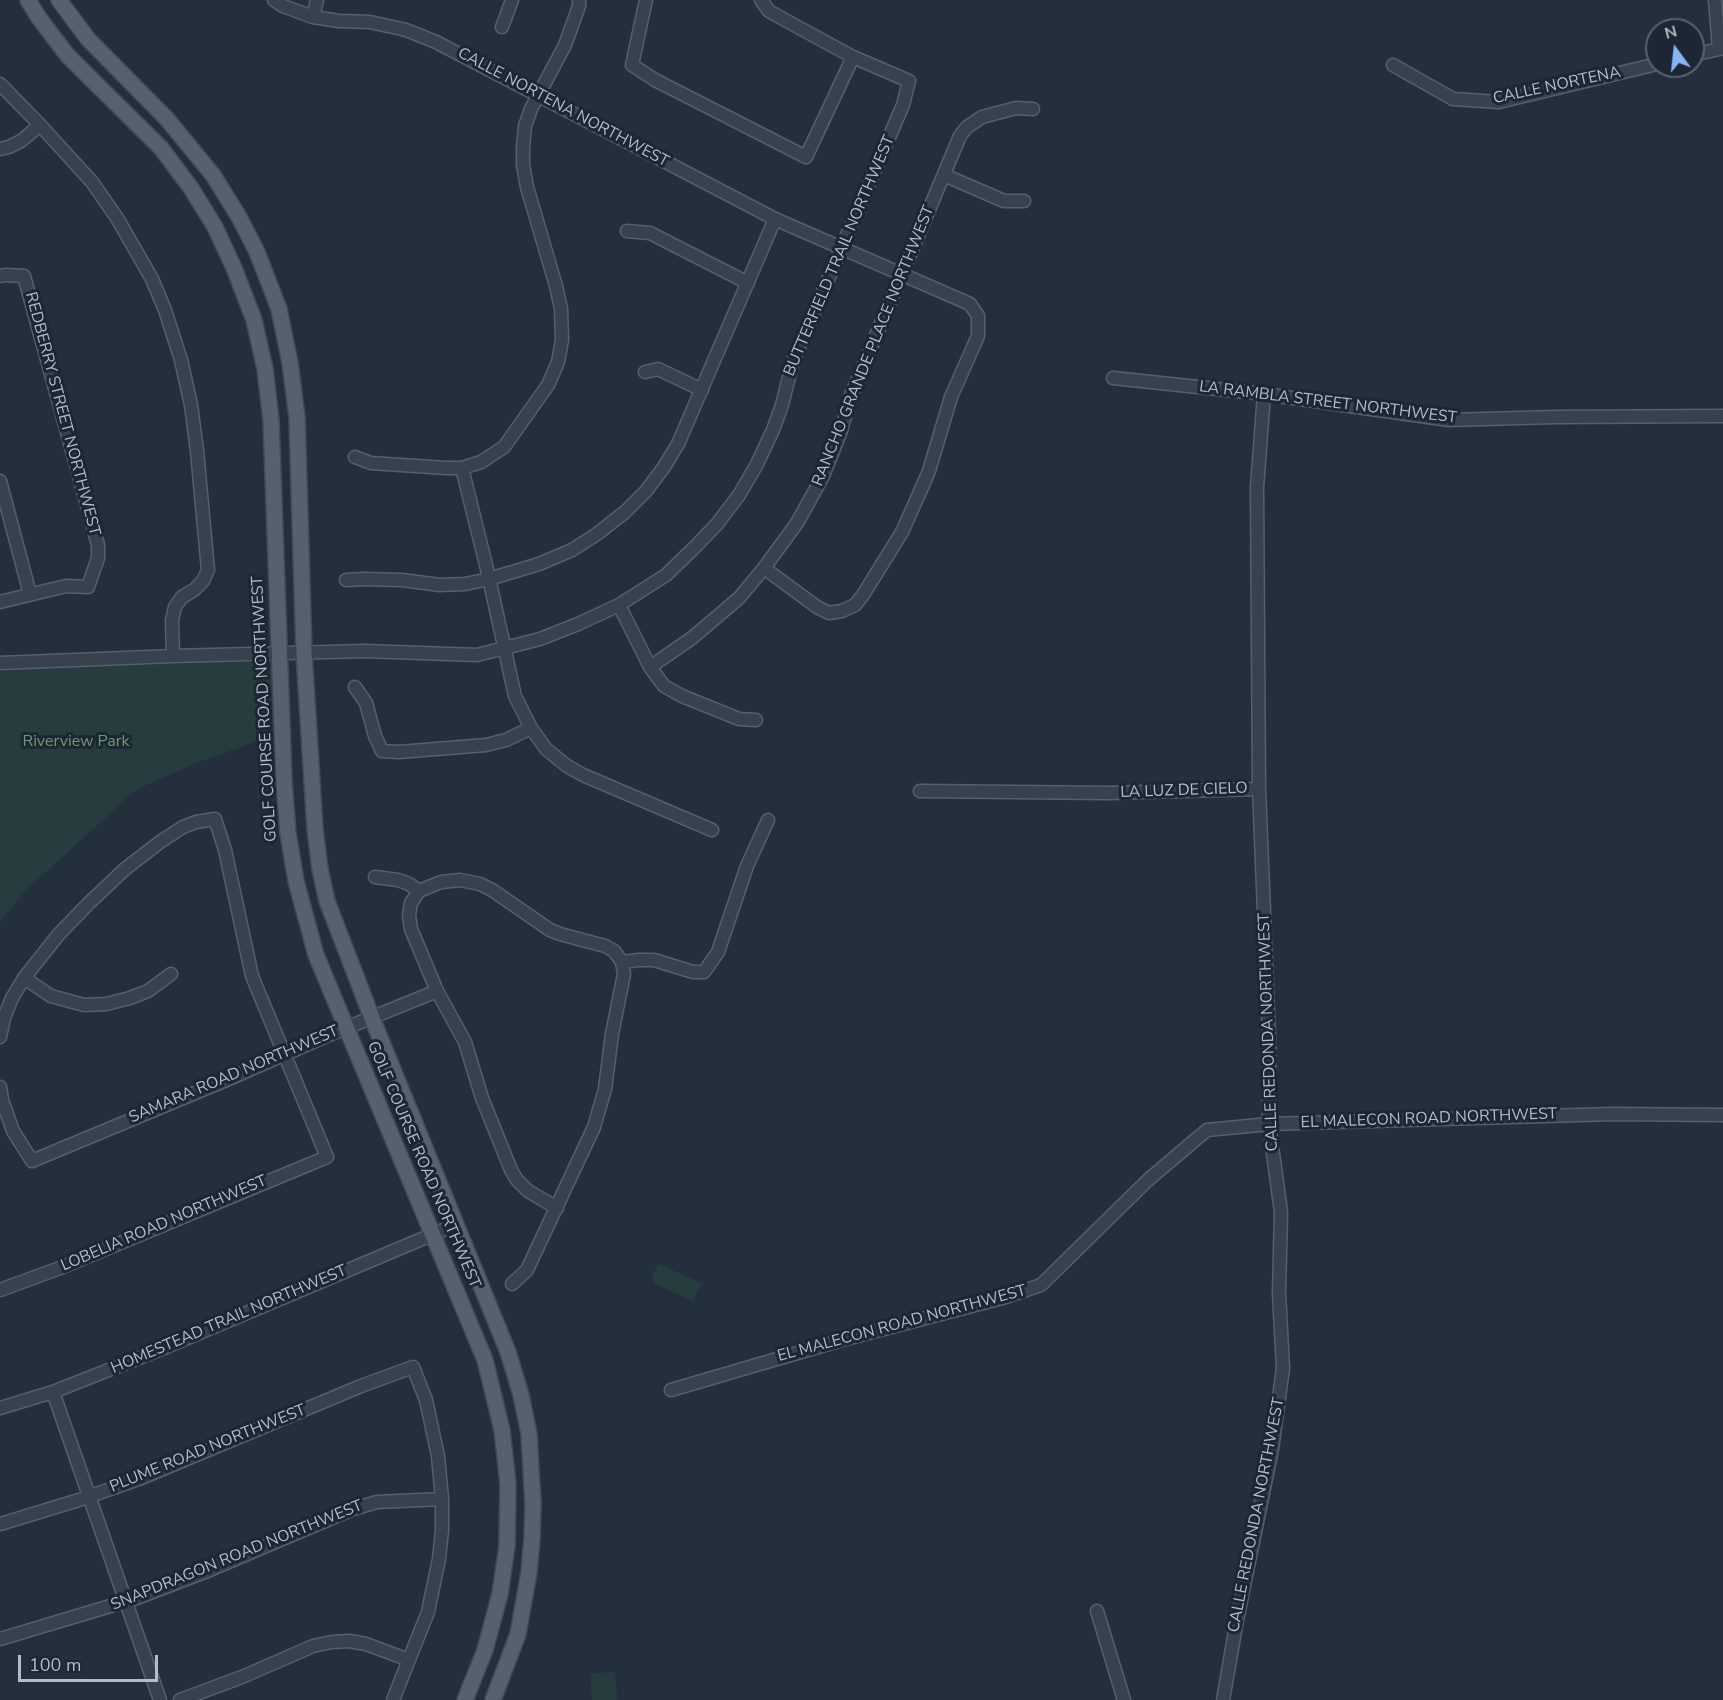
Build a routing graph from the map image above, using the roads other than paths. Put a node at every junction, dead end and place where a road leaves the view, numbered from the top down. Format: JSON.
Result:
{"nodes":[{"id":1,"x":27,"y":0,"type":"edge"},
{"id":2,"x":59,"y":0,"type":"edge"},
{"id":3,"x":274,"y":0,"type":"edge"},
{"id":4,"x":317,"y":0,"type":"edge"},
{"id":5,"x":512,"y":0,"type":"edge"},
{"id":6,"x":579,"y":0,"type":"edge"},
{"id":7,"x":646,"y":0,"type":"edge"},
{"id":8,"x":761,"y":0,"type":"edge"},
{"id":9,"x":1715,"y":0,"type":"edge"},
{"id":10,"x":313,"y":17,"type":"junction"},
{"id":11,"x":502,"y":27,"type":"dead end"},
{"id":12,"x":1721,"y":48,"type":"edge"},
{"id":13,"x":1705,"y":52,"type":"edge"},
{"id":14,"x":853,"y":57,"type":"junction"},
{"id":15,"x":1393,"y":65,"type":"dead end"},
{"id":16,"x":1645,"y":67,"type":"edge"},
{"id":17,"x":0,"y":84,"type":"edge"},
{"id":18,"x":537,"y":96,"type":"junction"},
{"id":19,"x":1033,"y":109,"type":"dead end"},
{"id":20,"x":40,"y":125,"type":"junction"},
{"id":21,"x":0,"y":149,"type":"edge"},
{"id":22,"x":944,"y":175,"type":"junction"},
{"id":23,"x":1024,"y":201,"type":"dead end"},
{"id":24,"x":775,"y":219,"type":"junction"},
{"id":25,"x":627,"y":231,"type":"dead end"},
{"id":26,"x":842,"y":249,"type":"junction"},
{"id":27,"x":901,"y":273,"type":"junction"},
{"id":28,"x":0,"y":276,"type":"edge"},
{"id":29,"x":748,"y":283,"type":"junction"},
{"id":30,"x":645,"y":372,"type":"dead end"},
{"id":31,"x":1113,"y":378,"type":"dead end"},
{"id":32,"x":702,"y":390,"type":"junction"},
{"id":33,"x":1264,"y":394,"type":"junction"},
{"id":34,"x":1723,"y":416,"type":"edge"},
{"id":35,"x":355,"y":457,"type":"dead end"},
{"id":36,"x":462,"y":468,"type":"junction"},
{"id":37,"x":0,"y":481,"type":"edge"},
{"id":38,"x":764,"y":568,"type":"junction"},
{"id":39,"x":489,"y":579,"type":"junction"},
{"id":40,"x":346,"y":580,"type":"dead end"},
{"id":41,"x":30,"y":594,"type":"junction"},
{"id":42,"x":0,"y":602,"type":"edge"},
{"id":43,"x":619,"y":605,"type":"junction"},
{"id":44,"x":504,"y":649,"type":"junction"},
{"id":45,"x":280,"y":653,"type":"junction"},
{"id":46,"x":304,"y":653,"type":"junction"},
{"id":47,"x":173,"y":656,"type":"junction"},
{"id":48,"x":0,"y":663,"type":"edge"},
{"id":49,"x":651,"y":667,"type":"junction"},
{"id":50,"x":355,"y":687,"type":"dead end"},
{"id":51,"x":756,"y":720,"type":"dead end"},
{"id":52,"x":531,"y":728,"type":"junction"},
{"id":53,"x":1259,"y":789,"type":"junction"},
{"id":54,"x":920,"y":791,"type":"dead end"},
{"id":55,"x":768,"y":820,"type":"dead end"},
{"id":56,"x":712,"y":830,"type":"dead end"},
{"id":57,"x":375,"y":877,"type":"dead end"},
{"id":58,"x":419,"y":891,"type":"junction"},
{"id":59,"x":622,"y":962,"type":"junction"},
{"id":60,"x":171,"y":974,"type":"dead end"},
{"id":61,"x":24,"y":978,"type":"junction"},
{"id":62,"x":437,"y":991,"type":"junction"},
{"id":63,"x":372,"y":1018,"type":"junction"},
{"id":64,"x":346,"y":1027,"type":"junction"},
{"id":65,"x":0,"y":1037,"type":"edge"},
{"id":66,"x":285,"y":1054,"type":"junction"},
{"id":67,"x":0,"y":1087,"type":"edge"},
{"id":68,"x":1723,"y":1115,"type":"edge"},
{"id":69,"x":1269,"y":1124,"type":"junction"},
{"id":70,"x":557,"y":1208,"type":"junction"},
{"id":71,"x":455,"y":1224,"type":"junction"},
{"id":72,"x":433,"y":1234,"type":"junction"},
{"id":73,"x":512,"y":1284,"type":"dead end"},
{"id":74,"x":0,"y":1290,"type":"edge"},
{"id":75,"x":671,"y":1390,"type":"dead end"},
{"id":76,"x":53,"y":1392,"type":"junction"},
{"id":77,"x":0,"y":1408,"type":"edge"},
{"id":78,"x":89,"y":1497,"type":"junction"},
{"id":79,"x":441,"y":1499,"type":"junction"},
{"id":80,"x":0,"y":1524,"type":"edge"},
{"id":81,"x":126,"y":1602,"type":"junction"},
{"id":82,"x":1097,"y":1611,"type":"dead end"},
{"id":83,"x":0,"y":1639,"type":"edge"},
{"id":84,"x":409,"y":1660,"type":"junction"},
{"id":85,"x":160,"y":1700,"type":"edge"},
{"id":86,"x":180,"y":1700,"type":"edge"},
{"id":87,"x":393,"y":1700,"type":"edge"},
{"id":88,"x":465,"y":1700,"type":"edge"},
{"id":89,"x":493,"y":1700,"type":"edge"},
{"id":90,"x":1124,"y":1700,"type":"edge"},
{"id":91,"x":1223,"y":1700,"type":"edge"}],
"edges":[{"from":1,"to":45,"type":"main road","name":"GOLF COURSE ROAD NORTHWEST"},
{"from":2,"to":46,"type":"main road","name":"GOLF COURSE ROAD NORTHWEST"},
{"from":3,"to":10,"type":"street","name":"CALLE NORTENA NORTHWEST"},
{"from":4,"to":10,"type":"street"},
{"from":5,"to":11,"type":"street"},
{"from":6,"to":18,"type":"street"},
{"from":7,"to":14,"type":"street"},
{"from":8,"to":14,"type":"street"},
{"from":9,"to":12,"type":"street"},
{"from":10,"to":18,"type":"street","name":"CALLE NORTENA NORTHWEST"},
{"from":12,"to":13,"type":"street"},
{"from":14,"to":26,"type":"street","name":"BUTTERFIELD TRAIL NORTHWEST"},
{"from":15,"to":16,"type":"street","name":"CALLE NORTENA"},
{"from":17,"to":20,"type":"street"},
{"from":18,"to":24,"type":"street","name":"CALLE NORTENA NORTHWEST"},
{"from":18,"to":36,"type":"street"},
{"from":19,"to":22,"type":"street","name":"RANCHO GRANDE PLACE NORTHWEST"},
{"from":20,"to":21,"type":"street"},
{"from":20,"to":47,"type":"street"},
{"from":22,"to":23,"type":"street"},
{"from":22,"to":27,"type":"street","name":"RANCHO GRANDE PLACE NORTHWEST"},
{"from":24,"to":26,"type":"street","name":"CALLE NORTENA NORTHWEST"},
{"from":24,"to":29,"type":"street"},
{"from":25,"to":29,"type":"street"},
{"from":26,"to":27,"type":"street","name":"CALLE NORTENA NORTHWEST"},
{"from":26,"to":43,"type":"street","name":"BUTTERFIELD TRAIL NORTHWEST"},
{"from":27,"to":38,"type":"street","name":"RANCHO GRANDE PLACE NORTHWEST"},
{"from":27,"to":38,"type":"street","name":"CALLE NORTENA NORTHWEST"},
{"from":28,"to":41,"type":"street","name":"REDBERRY STREET NORTHWEST"},
{"from":29,"to":32,"type":"street"},
{"from":30,"to":32,"type":"street"},
{"from":31,"to":33,"type":"street","name":"LA RAMBLA STREET NORTHWEST"},
{"from":32,"to":39,"type":"street"},
{"from":33,"to":34,"type":"street","name":"LA RAMBLA STREET NORTHWEST"},
{"from":33,"to":53,"type":"street","name":"CALLE REDONDA NORTHWEST"},
{"from":35,"to":36,"type":"street"},
{"from":36,"to":39,"type":"street"},
{"from":37,"to":41,"type":"street"},
{"from":38,"to":49,"type":"street","name":"RANCHO GRANDE PLACE NORTHWEST"},
{"from":39,"to":40,"type":"street"},
{"from":39,"to":44,"type":"street"},
{"from":41,"to":42,"type":"street"},
{"from":43,"to":44,"type":"street","name":"BUTTERFIELD TRAIL NORTHWEST"},
{"from":43,"to":49,"type":"street"},
{"from":44,"to":46,"type":"street","name":"BUTTERFIELD TRAIL NORTHWEST"},
{"from":44,"to":52,"type":"street"},
{"from":45,"to":46,"type":"street","name":"BUTTERFIELD TRAIL NORTHWEST"},
{"from":45,"to":47,"type":"street","name":"BUTTERFIELD TRAIL NORTHWEST"},
{"from":45,"to":64,"type":"main road","name":"GOLF COURSE ROAD NORTHWEST"},
{"from":46,"to":63,"type":"main road","name":"GOLF COURSE ROAD NORTHWEST"},
{"from":47,"to":48,"type":"street","name":"BUTTERFIELD TRAIL NORTHWEST"},
{"from":49,"to":51,"type":"street"},
{"from":50,"to":52,"type":"street"},
{"from":52,"to":56,"type":"street"},
{"from":53,"to":54,"type":"street","name":"LA LUZ DE CIELO"},
{"from":53,"to":69,"type":"street","name":"CALLE REDONDA NORTHWEST"},
{"from":55,"to":59,"type":"street"},
{"from":57,"to":58,"type":"street"},
{"from":58,"to":59,"type":"street"},
{"from":58,"to":62,"type":"street"},
{"from":59,"to":70,"type":"street"},
{"from":60,"to":61,"type":"street"},
{"from":61,"to":65,"type":"street"},
{"from":61,"to":66,"type":"street"},
{"from":62,"to":63,"type":"street","name":"SAMARA ROAD NORTHWEST"},
{"from":62,"to":70,"type":"street"},
{"from":63,"to":64,"type":"street","name":"SAMARA ROAD NORTHWEST"},
{"from":63,"to":71,"type":"main road","name":"GOLF COURSE ROAD NORTHWEST"},
{"from":64,"to":66,"type":"street","name":"SAMARA ROAD NORTHWEST"},
{"from":64,"to":72,"type":"main road","name":"GOLF COURSE ROAD NORTHWEST"},
{"from":66,"to":67,"type":"street","name":"SAMARA ROAD NORTHWEST"},
{"from":66,"to":74,"type":"street","name":"LOBELIA ROAD NORTHWEST"},
{"from":68,"to":69,"type":"street","name":"EL MALECON ROAD NORTHWEST"},
{"from":69,"to":75,"type":"street","name":"EL MALECON ROAD NORTHWEST"},
{"from":69,"to":91,"type":"street","name":"CALLE REDONDA NORTHWEST"},
{"from":70,"to":73,"type":"street"},
{"from":71,"to":72,"type":"street","name":"HOMESTEAD TRAIL NORTHWEST"},
{"from":71,"to":89,"type":"main road","name":"GOLF COURSE ROAD NORTHWEST"},
{"from":72,"to":76,"type":"street","name":"HOMESTEAD TRAIL NORTHWEST"},
{"from":72,"to":88,"type":"main road","name":"GOLF COURSE ROAD NORTHWEST"},
{"from":76,"to":77,"type":"street","name":"HOMESTEAD TRAIL NORTHWEST"},
{"from":76,"to":78,"type":"street"},
{"from":78,"to":79,"type":"street","name":"PLUME ROAD NORTHWEST"},
{"from":78,"to":80,"type":"street","name":"PLUME ROAD NORTHWEST"},
{"from":78,"to":81,"type":"street"},
{"from":79,"to":81,"type":"street","name":"SNAPDRAGON ROAD NORTHWEST"},
{"from":79,"to":84,"type":"street"},
{"from":81,"to":83,"type":"street","name":"SNAPDRAGON ROAD NORTHWEST"},
{"from":81,"to":85,"type":"street"},
{"from":82,"to":90,"type":"street"},
{"from":84,"to":86,"type":"street"},
{"from":84,"to":87,"type":"street"}]}
